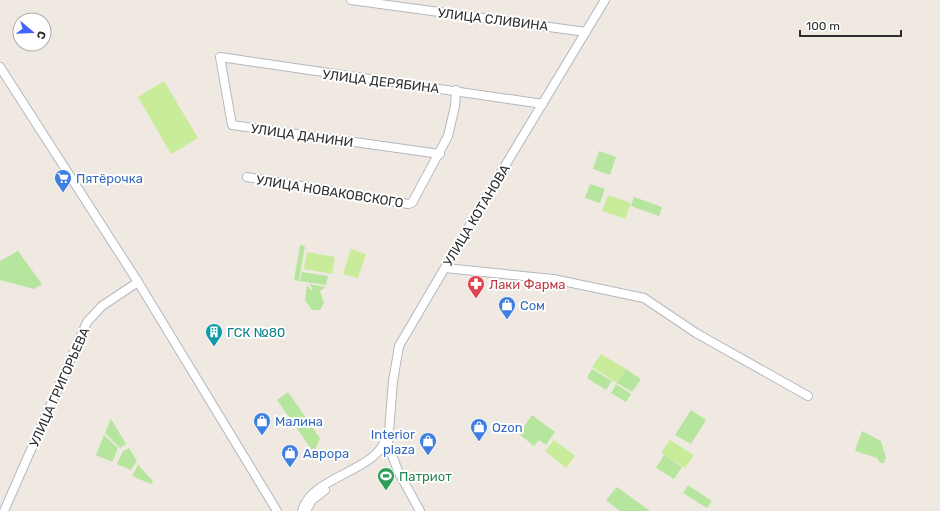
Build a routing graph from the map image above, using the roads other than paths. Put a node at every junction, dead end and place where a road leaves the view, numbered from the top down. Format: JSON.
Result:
{"nodes":[{"id":1,"x":352,"y":0,"type":"edge"},
{"id":2,"x":605,"y":0,"type":"edge"},
{"id":3,"x":586,"y":32,"type":"junction"},
{"id":4,"x":220,"y":57,"type":"joint"},
{"id":5,"x":0,"y":67,"type":"edge"},
{"id":6,"x":456,"y":90,"type":"junction"},
{"id":7,"x":543,"y":104,"type":"junction"},
{"id":8,"x":440,"y":154,"type":"junction"},
{"id":9,"x":247,"y":177,"type":"dead end"},
{"id":10,"x":445,"y":268,"type":"junction"},
{"id":11,"x":138,"y":282,"type":"junction"},
{"id":12,"x":393,"y":381,"type":"junction"},
{"id":13,"x":808,"y":396,"type":"dead end"},
{"id":14,"x":388,"y":444,"type":"junction"},
{"id":15,"x":382,"y":453,"type":"junction"},
{"id":16,"x":392,"y":459,"type":"junction"},
{"id":17,"x":4,"y":511,"type":"edge"},
{"id":18,"x":277,"y":511,"type":"edge"},
{"id":19,"x":302,"y":511,"type":"edge"},
{"id":20,"x":306,"y":511,"type":"edge"},
{"id":21,"x":420,"y":511,"type":"edge"}],
"edges":[{"from":1,"to":3,"type":"street","name":"УЛИЦА СЛИВИНА"},
{"from":2,"to":3,"type":"street","name":"УЛИЦА КОТАНОВА"},
{"from":3,"to":7,"type":"street","name":"УЛИЦА КОТАНОВА"},
{"from":4,"to":6,"type":"street","name":"УЛИЦА ДЕРЯБИНА"},
{"from":4,"to":8,"type":"street","name":"УЛИЦА ДАНИНИ"},
{"from":5,"to":11,"type":"street"},
{"from":6,"to":7,"type":"street","name":"УЛИЦА ДЕРЯБИНА"},
{"from":6,"to":8,"type":"street"},
{"from":7,"to":10,"type":"street","name":"УЛИЦА КОТАНОВА"},
{"from":8,"to":9,"type":"street","name":"УЛИЦА НОВАКОВСКОГО"},
{"from":10,"to":12,"type":"street","name":"УЛИЦА КОТАНОВА"},
{"from":10,"to":13,"type":"street"},
{"from":11,"to":17,"type":"street","name":"УЛИЦА ГРИГОРЬЕВА"},
{"from":11,"to":18,"type":"street"},
{"from":12,"to":14,"type":"street","name":"УЛИЦА КОТАНОВА"},
{"from":12,"to":19,"type":"street"},
{"from":14,"to":15,"type":"street"},
{"from":14,"to":16,"type":"street"},
{"from":15,"to":16,"type":"street"},
{"from":15,"to":20,"type":"street"},
{"from":16,"to":21,"type":"street"}]}
